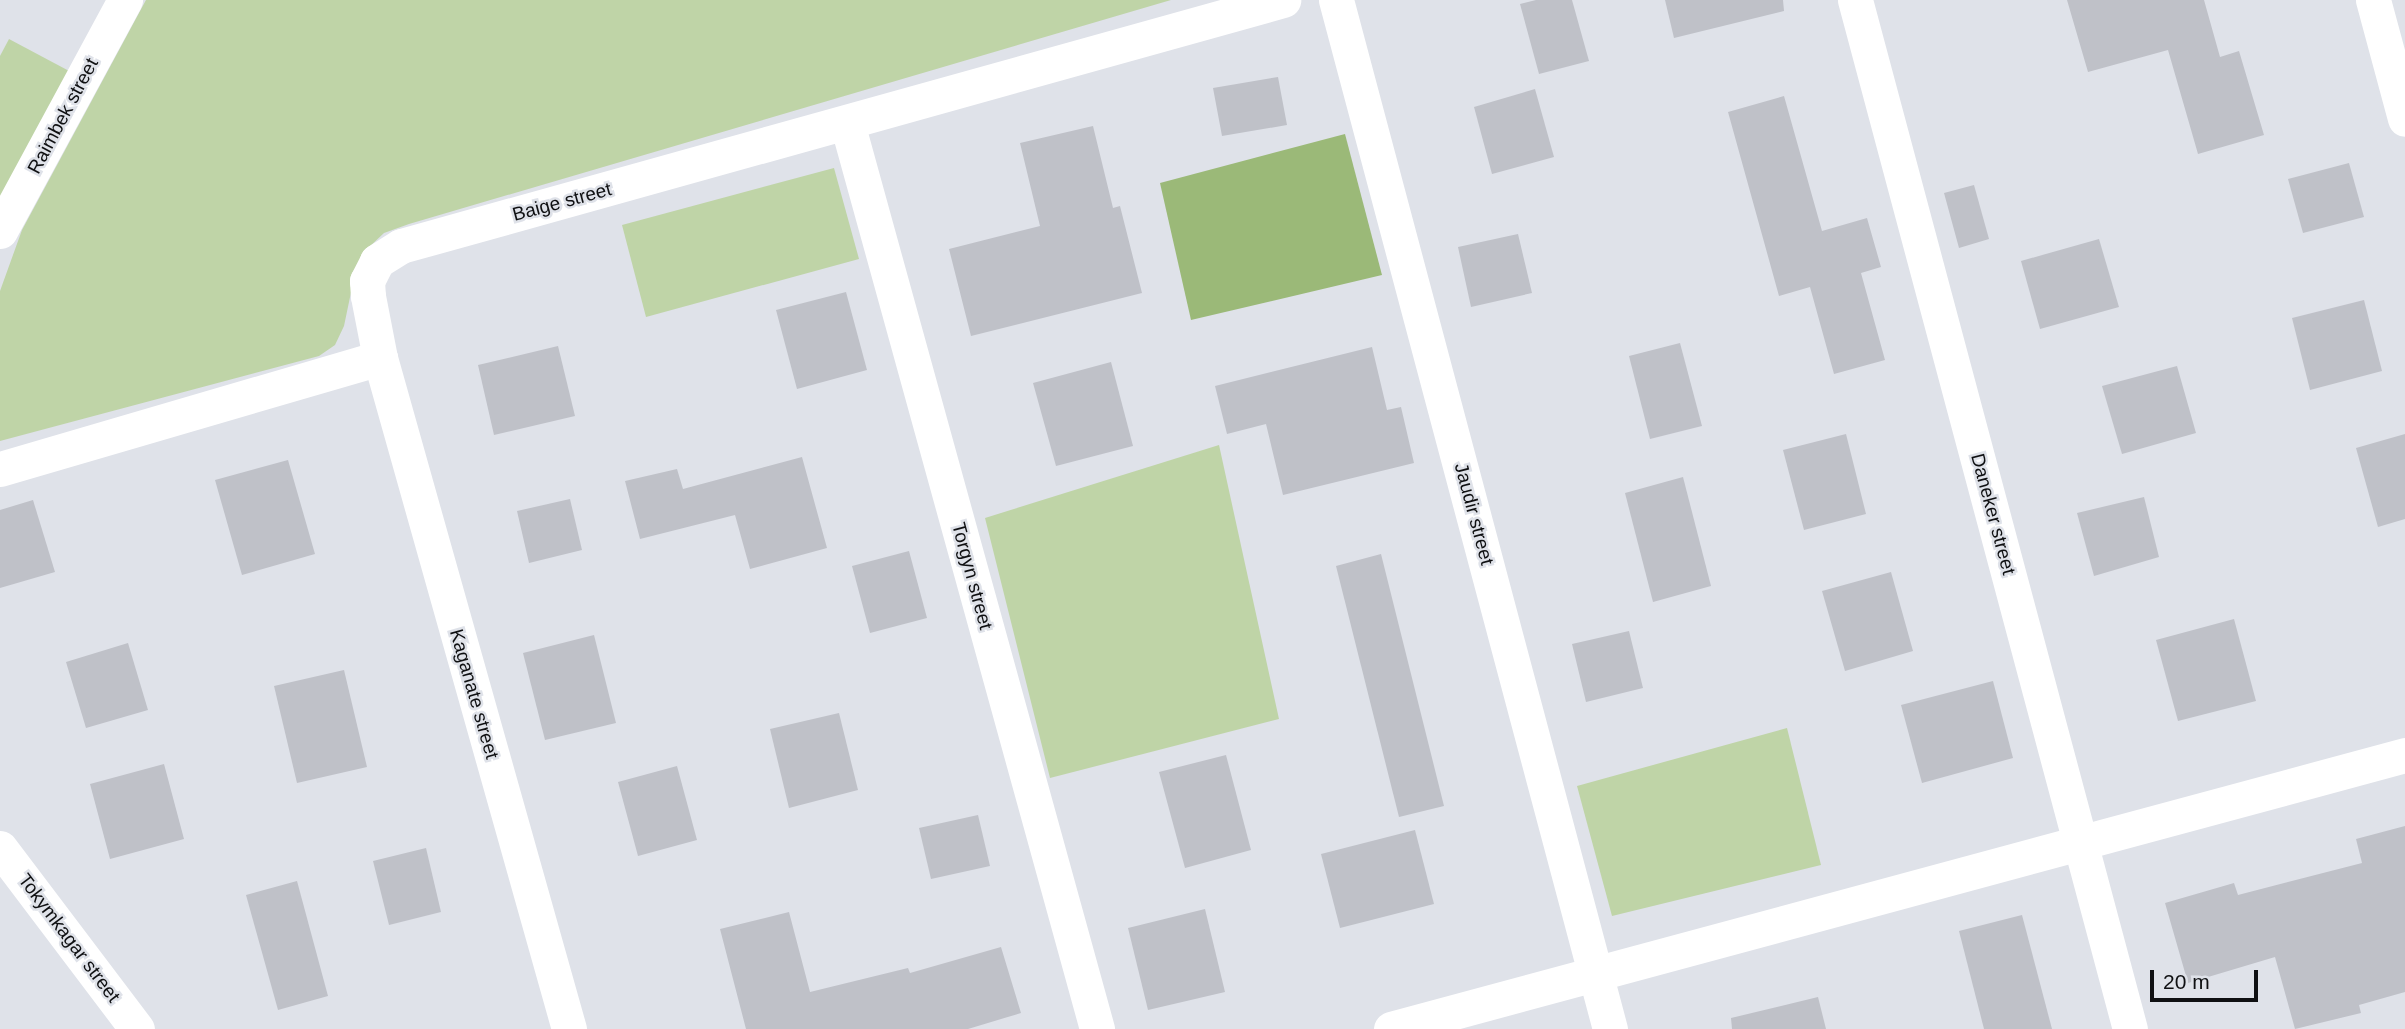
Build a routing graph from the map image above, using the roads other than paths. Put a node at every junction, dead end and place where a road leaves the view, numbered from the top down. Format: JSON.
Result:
{"nodes":[{"id":1,"x":125,"y":0,"type":"edge"},
{"id":2,"x":1283,"y":0,"type":"edge"},
{"id":3,"x":1336,"y":0,"type":"edge"},
{"id":4,"x":1855,"y":0,"type":"edge"},
{"id":5,"x":2373,"y":0,"type":"edge"},
{"id":6,"x":2405,"y":119,"type":"edge"},
{"id":7,"x":847,"y":123,"type":"junction"},
{"id":8,"x":0,"y":231,"type":"edge"},
{"id":9,"x":380,"y":358,"type":"junction"},
{"id":10,"x":0,"y":469,"type":"edge"},
{"id":11,"x":2405,"y":755,"type":"edge"},
{"id":12,"x":2080,"y":841,"type":"junction"},
{"id":13,"x":0,"y":848,"type":"edge"},
{"id":14,"x":1596,"y":975,"type":"junction"},
{"id":15,"x":137,"y":1029,"type":"edge"},
{"id":16,"x":569,"y":1029,"type":"edge"},
{"id":17,"x":1097,"y":1029,"type":"edge"},
{"id":18,"x":1391,"y":1029,"type":"edge"},
{"id":19,"x":1610,"y":1029,"type":"edge"},
{"id":20,"x":2130,"y":1029,"type":"edge"}],
"edges":[{"from":1,"to":8,"type":"street","name":"Raimbek street"},
{"from":2,"to":7,"type":"street","name":"Baige street"},
{"from":3,"to":14,"type":"street","name":"Jaudir street"},
{"from":4,"to":12,"type":"street","name":"Daneker street"},
{"from":5,"to":6,"type":"street"},
{"from":7,"to":9,"type":"street","name":"Baige street"},
{"from":7,"to":17,"type":"street","name":"Torgyn street"},
{"from":9,"to":10,"type":"street"},
{"from":9,"to":16,"type":"street","name":"Kaganate street"},
{"from":11,"to":12,"type":"street"},
{"from":12,"to":14,"type":"street"},
{"from":12,"to":20,"type":"street","name":"Daneker street"},
{"from":13,"to":15,"type":"street","name":"Tokymkagar street"},
{"from":14,"to":18,"type":"street"},
{"from":14,"to":19,"type":"street","name":"Jaudir street"}]}
